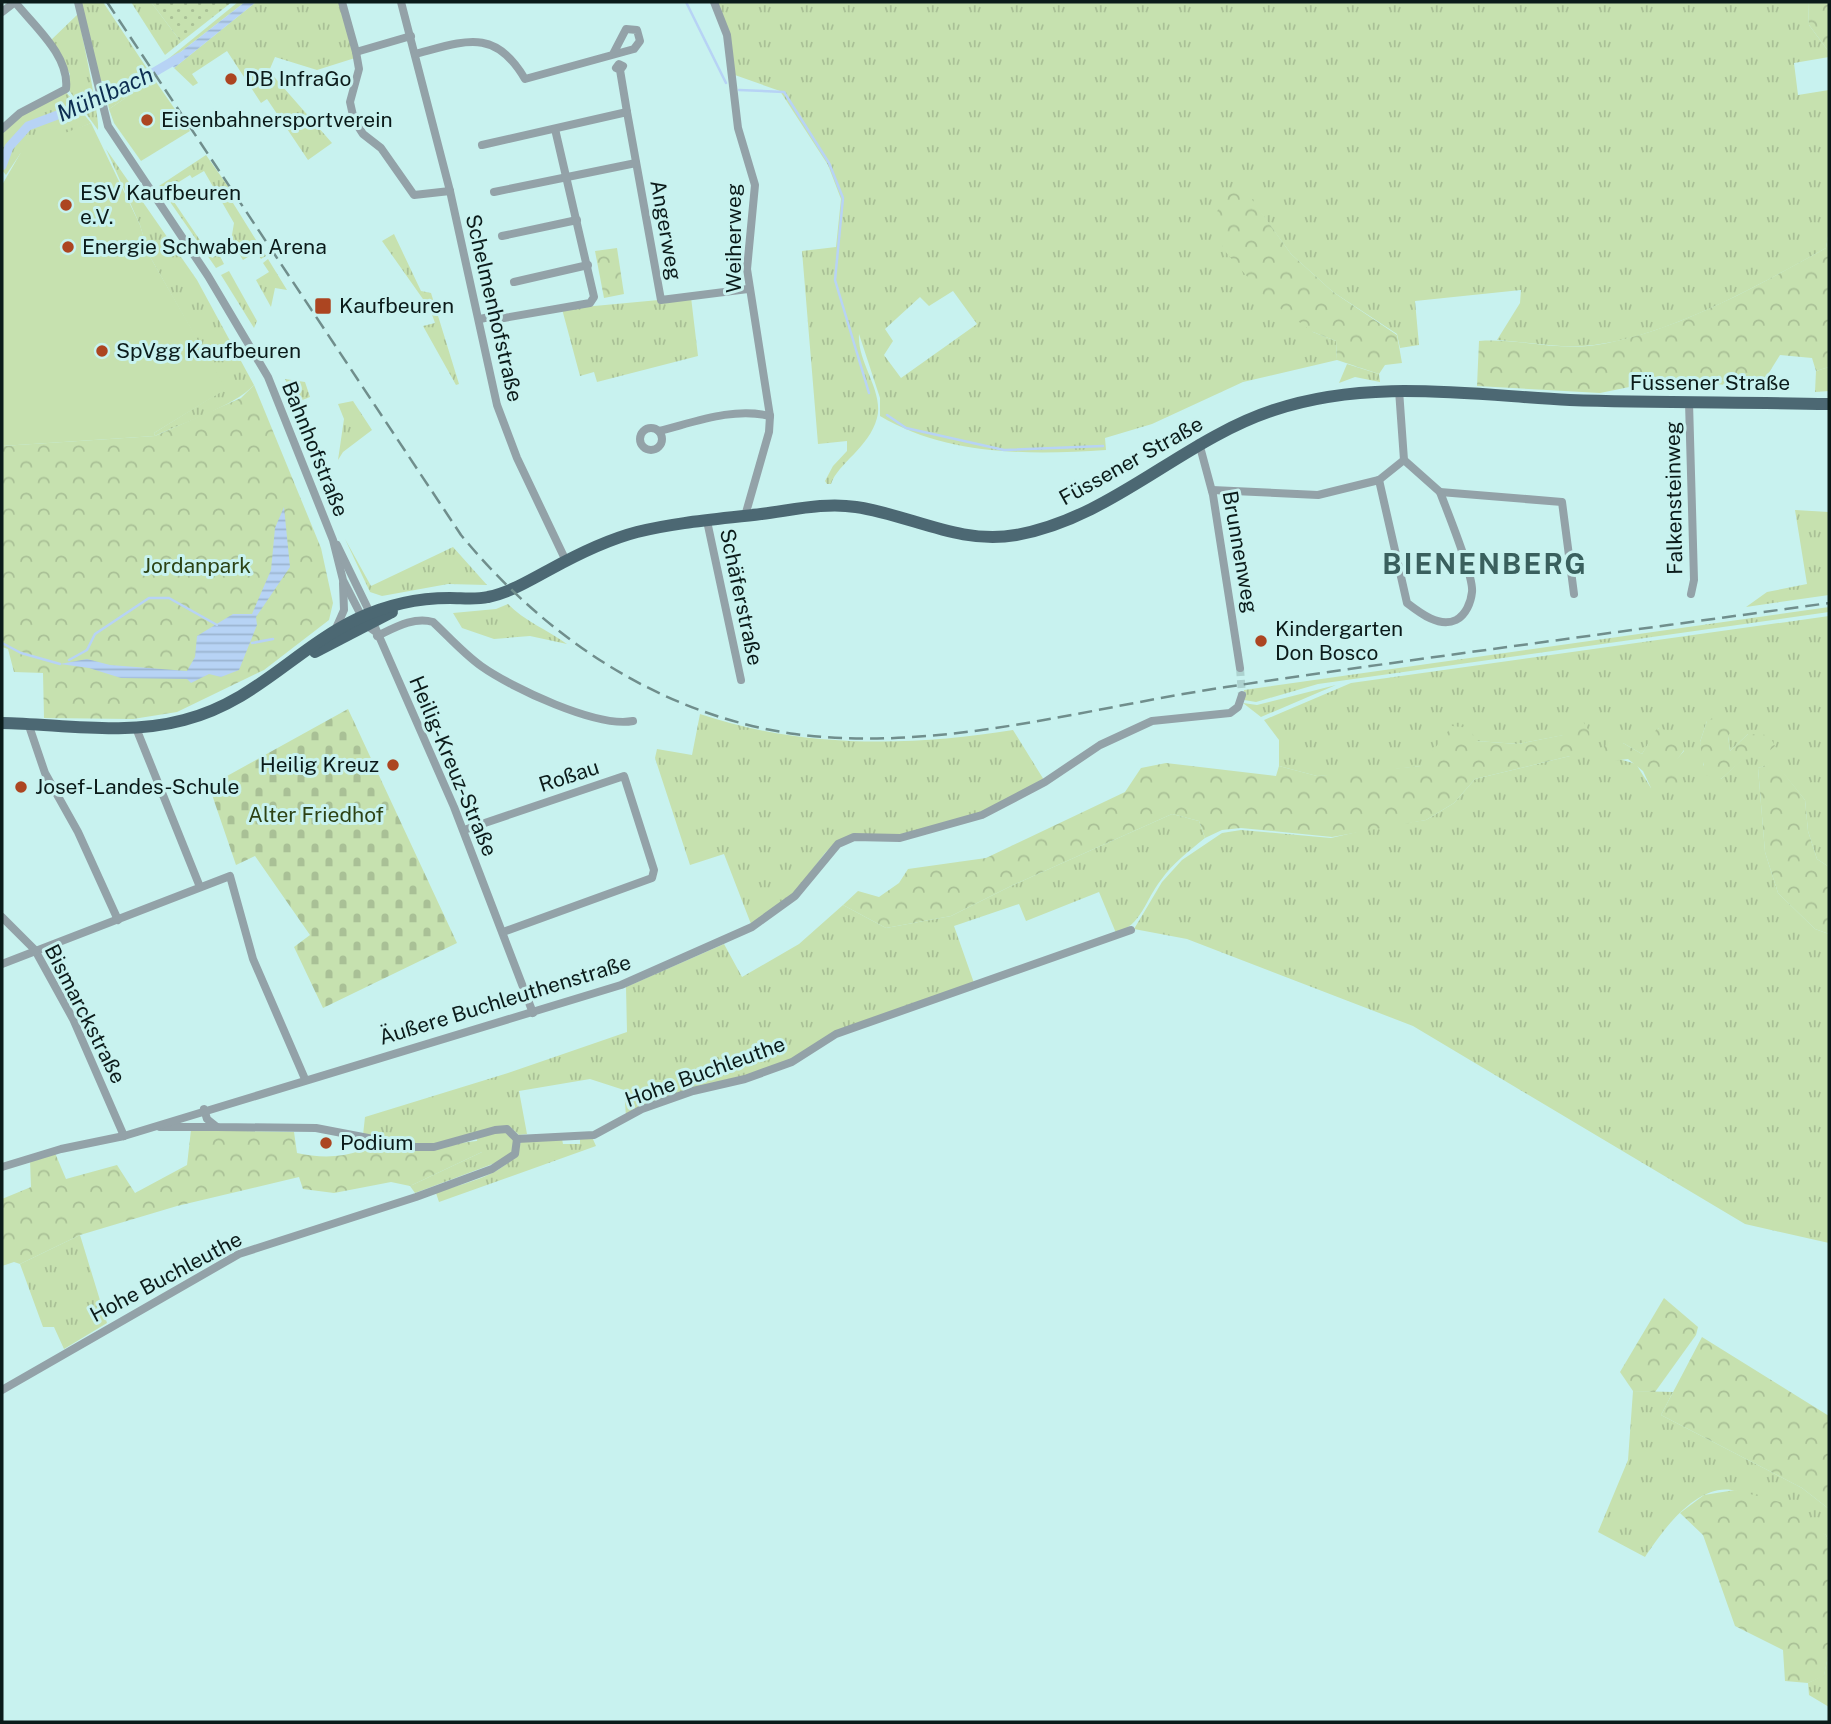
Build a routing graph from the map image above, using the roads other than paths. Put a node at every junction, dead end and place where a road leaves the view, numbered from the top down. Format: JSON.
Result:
{"nodes":[{"id":1,"x":15,"y":2,"type":"edge"},
{"id":2,"x":78,"y":2,"type":"edge"},
{"id":3,"x":342,"y":2,"type":"edge"},
{"id":4,"x":401,"y":2,"type":"edge"},
{"id":5,"x":714,"y":2,"type":"edge"},
{"id":6,"x":2,"y":12,"type":"edge"},
{"id":7,"x":411,"y":36,"type":"junction"},
{"id":8,"x":356,"y":52,"type":"junction"},
{"id":9,"x":415,"y":54,"type":"junction"},
{"id":10,"x":613,"y":54,"type":"dead end"},
{"id":11,"x":620,"y":71,"type":"dead end"},
{"id":12,"x":627,"y":111,"type":"junction"},
{"id":13,"x":2,"y":129,"type":"edge"},
{"id":14,"x":555,"y":129,"type":"junction"},
{"id":15,"x":482,"y":145,"type":"dead end"},
{"id":16,"x":636,"y":163,"type":"junction"},
{"id":17,"x":566,"y":176,"type":"junction"},
{"id":18,"x":450,"y":191,"type":"junction"},
{"id":19,"x":494,"y":192,"type":"dead end"},
{"id":20,"x":577,"y":220,"type":"junction"},
{"id":21,"x":502,"y":236,"type":"dead end"},
{"id":22,"x":587,"y":265,"type":"junction"},
{"id":23,"x":514,"y":282,"type":"dead end"},
{"id":24,"x":748,"y":289,"type":"junction"},
{"id":25,"x":480,"y":319,"type":"junction"},
{"id":26,"x":1399,"y":390,"type":"junction"},
{"id":27,"x":1689,"y":402,"type":"junction"},
{"id":28,"x":1829,"y":404,"type":"edge"},
{"id":29,"x":769,"y":416,"type":"junction"},
{"id":30,"x":659,"y":430,"type":"dead end"},
{"id":31,"x":1199,"y":443,"type":"junction"},
{"id":32,"x":1404,"y":460,"type":"junction"},
{"id":33,"x":1378,"y":480,"type":"junction"},
{"id":34,"x":1212,"y":490,"type":"junction"},
{"id":35,"x":1440,"y":492,"type":"junction"},
{"id":36,"x":745,"y":516,"type":"junction"},
{"id":37,"x":707,"y":521,"type":"junction"},
{"id":38,"x":333,"y":540,"type":"junction"},
{"id":39,"x":566,"y":561,"type":"junction"},
{"id":40,"x":343,"y":580,"type":"junction"},
{"id":41,"x":1574,"y":594,"type":"dead end"},
{"id":42,"x":1691,"y":594,"type":"dead end"},
{"id":43,"x":371,"y":624,"type":"junction"},
{"id":44,"x":329,"y":635,"type":"junction"},
{"id":45,"x":290,"y":664,"type":"junction"},
{"id":46,"x":1240,"y":667,"type":"tunnel mouth"},
{"id":47,"x":741,"y":680,"type":"dead end"},
{"id":48,"x":1242,"y":695,"type":"dead end"},
{"id":49,"x":633,"y":721,"type":"dead end"},
{"id":50,"x":2,"y":723,"type":"edge"},
{"id":51,"x":28,"y":723,"type":"junction"},
{"id":52,"x":136,"y":728,"type":"junction"},
{"id":53,"x":464,"y":830,"type":"junction"},
{"id":54,"x":200,"y":887,"type":"junction"},
{"id":55,"x":2,"y":917,"type":"edge"},
{"id":56,"x":118,"y":920,"type":"junction"},
{"id":57,"x":1131,"y":930,"type":"dead end"},
{"id":58,"x":503,"y":932,"type":"junction"},
{"id":59,"x":35,"y":950,"type":"junction"},
{"id":60,"x":2,"y":964,"type":"edge"},
{"id":61,"x":533,"y":1013,"type":"junction"},
{"id":62,"x":305,"y":1079,"type":"junction"},
{"id":63,"x":204,"y":1109,"type":"junction"},
{"id":64,"x":150,"y":1127,"type":"junction"},
{"id":65,"x":217,"y":1127,"type":"junction"},
{"id":66,"x":124,"y":1136,"type":"junction"},
{"id":67,"x":517,"y":1139,"type":"junction"},
{"id":68,"x":2,"y":1167,"type":"edge"},
{"id":69,"x":2,"y":1390,"type":"edge"}],
"edges":[{"from":1,"to":6,"type":"street"},
{"from":1,"to":13,"type":"street"},
{"from":2,"to":38,"type":"street","name":"Bahnhofstraße"},
{"from":3,"to":8,"type":"street"},
{"from":4,"to":7,"type":"street","name":"Schelmenhofstraße"},
{"from":5,"to":24,"type":"street","name":"Weiherweg"},
{"from":7,"to":8,"type":"street"},
{"from":7,"to":9,"type":"street","name":"Schelmenhofstraße"},
{"from":8,"to":18,"type":"street"},
{"from":9,"to":10,"type":"street"},
{"from":9,"to":18,"type":"street","name":"Schelmenhofstraße"},
{"from":11,"to":12,"type":"street","name":"Angerweg"},
{"from":12,"to":14,"type":"street"},
{"from":12,"to":16,"type":"street","name":"Angerweg"},
{"from":14,"to":15,"type":"street"},
{"from":14,"to":17,"type":"street"},
{"from":16,"to":17,"type":"street","name":"Angerweg"},
{"from":16,"to":24,"type":"street","name":"Angerweg"},
{"from":17,"to":19,"type":"street","name":"Angerweg"},
{"from":17,"to":20,"type":"street"},
{"from":18,"to":25,"type":"street","name":"Schelmenhofstraße"},
{"from":20,"to":21,"type":"street"},
{"from":20,"to":22,"type":"street"},
{"from":22,"to":23,"type":"street"},
{"from":22,"to":25,"type":"street"},
{"from":24,"to":29,"type":"street","name":"Weiherweg"},
{"from":25,"to":39,"type":"street","name":"Schelmenhofstraße"},
{"from":26,"to":27,"type":"main road","name":"Füssener Straße"},
{"from":26,"to":31,"type":"main road","name":"Füssener Straße"},
{"from":26,"to":32,"type":"street"},
{"from":27,"to":28,"type":"main road","name":"Füssener Straße"},
{"from":27,"to":42,"type":"street","name":"Falkensteinweg"},
{"from":29,"to":30,"type":"street"},
{"from":29,"to":36,"type":"street","name":"Weiherweg"},
{"from":31,"to":34,"type":"street","name":"Brunnenweg"},
{"from":31,"to":36,"type":"main road","name":"Füssener Straße"},
{"from":32,"to":33,"type":"street"},
{"from":32,"to":35,"type":"street"},
{"from":33,"to":34,"type":"street"},
{"from":33,"to":35,"type":"street"},
{"from":34,"to":46,"type":"street","name":"Brunnenweg"},
{"from":35,"to":41,"type":"street"},
{"from":36,"to":37,"type":"main road","name":"Füssener Straße"},
{"from":37,"to":39,"type":"main road","name":"Füssener Straße"},
{"from":37,"to":47,"type":"street","name":"Schäferstraße"},
{"from":38,"to":40,"type":"street","name":"Bahnhofstraße"},
{"from":38,"to":43,"type":"street","name":"Bahnhofstraße"},
{"from":39,"to":43,"type":"main road","name":"Füssener Straße"},
{"from":40,"to":43,"type":"street","name":"Bahnhofstraße"},
{"from":40,"to":44,"type":"street","name":"Bahnhofstraße"},
{"from":43,"to":44,"type":"main road"},
{"from":43,"to":45,"type":"main road"},
{"from":43,"to":49,"type":"street"},
{"from":43,"to":53,"type":"street","name":"Heilig-Kreuz-Straße"},
{"from":44,"to":45,"type":"main road"},
{"from":45,"to":52,"type":"main road"},
{"from":48,"to":61,"type":"street","name":"Äußere Buchleuthenstraße"},
{"from":50,"to":51,"type":"main road"},
{"from":51,"to":52,"type":"main road"},
{"from":51,"to":56,"type":"street"},
{"from":52,"to":54,"type":"street"},
{"from":53,"to":58,"type":"street","name":"Heilig-Kreuz-Straße"},
{"from":53,"to":58,"type":"street","name":"Roßau"},
{"from":54,"to":56,"type":"street"},
{"from":54,"to":62,"type":"street"},
{"from":55,"to":59,"type":"street","name":"Bismarckstraße"},
{"from":56,"to":59,"type":"street"},
{"from":57,"to":67,"type":"street","name":"Hohe Buchleuthe"},
{"from":58,"to":61,"type":"street","name":"Heilig-Kreuz-Straße"},
{"from":59,"to":60,"type":"street"},
{"from":59,"to":66,"type":"street","name":"Bismarckstraße"},
{"from":61,"to":62,"type":"street","name":"Äußere Buchleuthenstraße"},
{"from":62,"to":63,"type":"street","name":"Äußere Buchleuthenstraße"},
{"from":63,"to":64,"type":"street","name":"Äußere Buchleuthenstraße"},
{"from":63,"to":65,"type":"street"},
{"from":64,"to":65,"type":"street"},
{"from":64,"to":66,"type":"street","name":"Äußere Buchleuthenstraße"},
{"from":65,"to":67,"type":"street"},
{"from":66,"to":68,"type":"street","name":"Äußere Buchleuthenstraße"},
{"from":67,"to":69,"type":"street","name":"Hohe Buchleuthe"}]}
